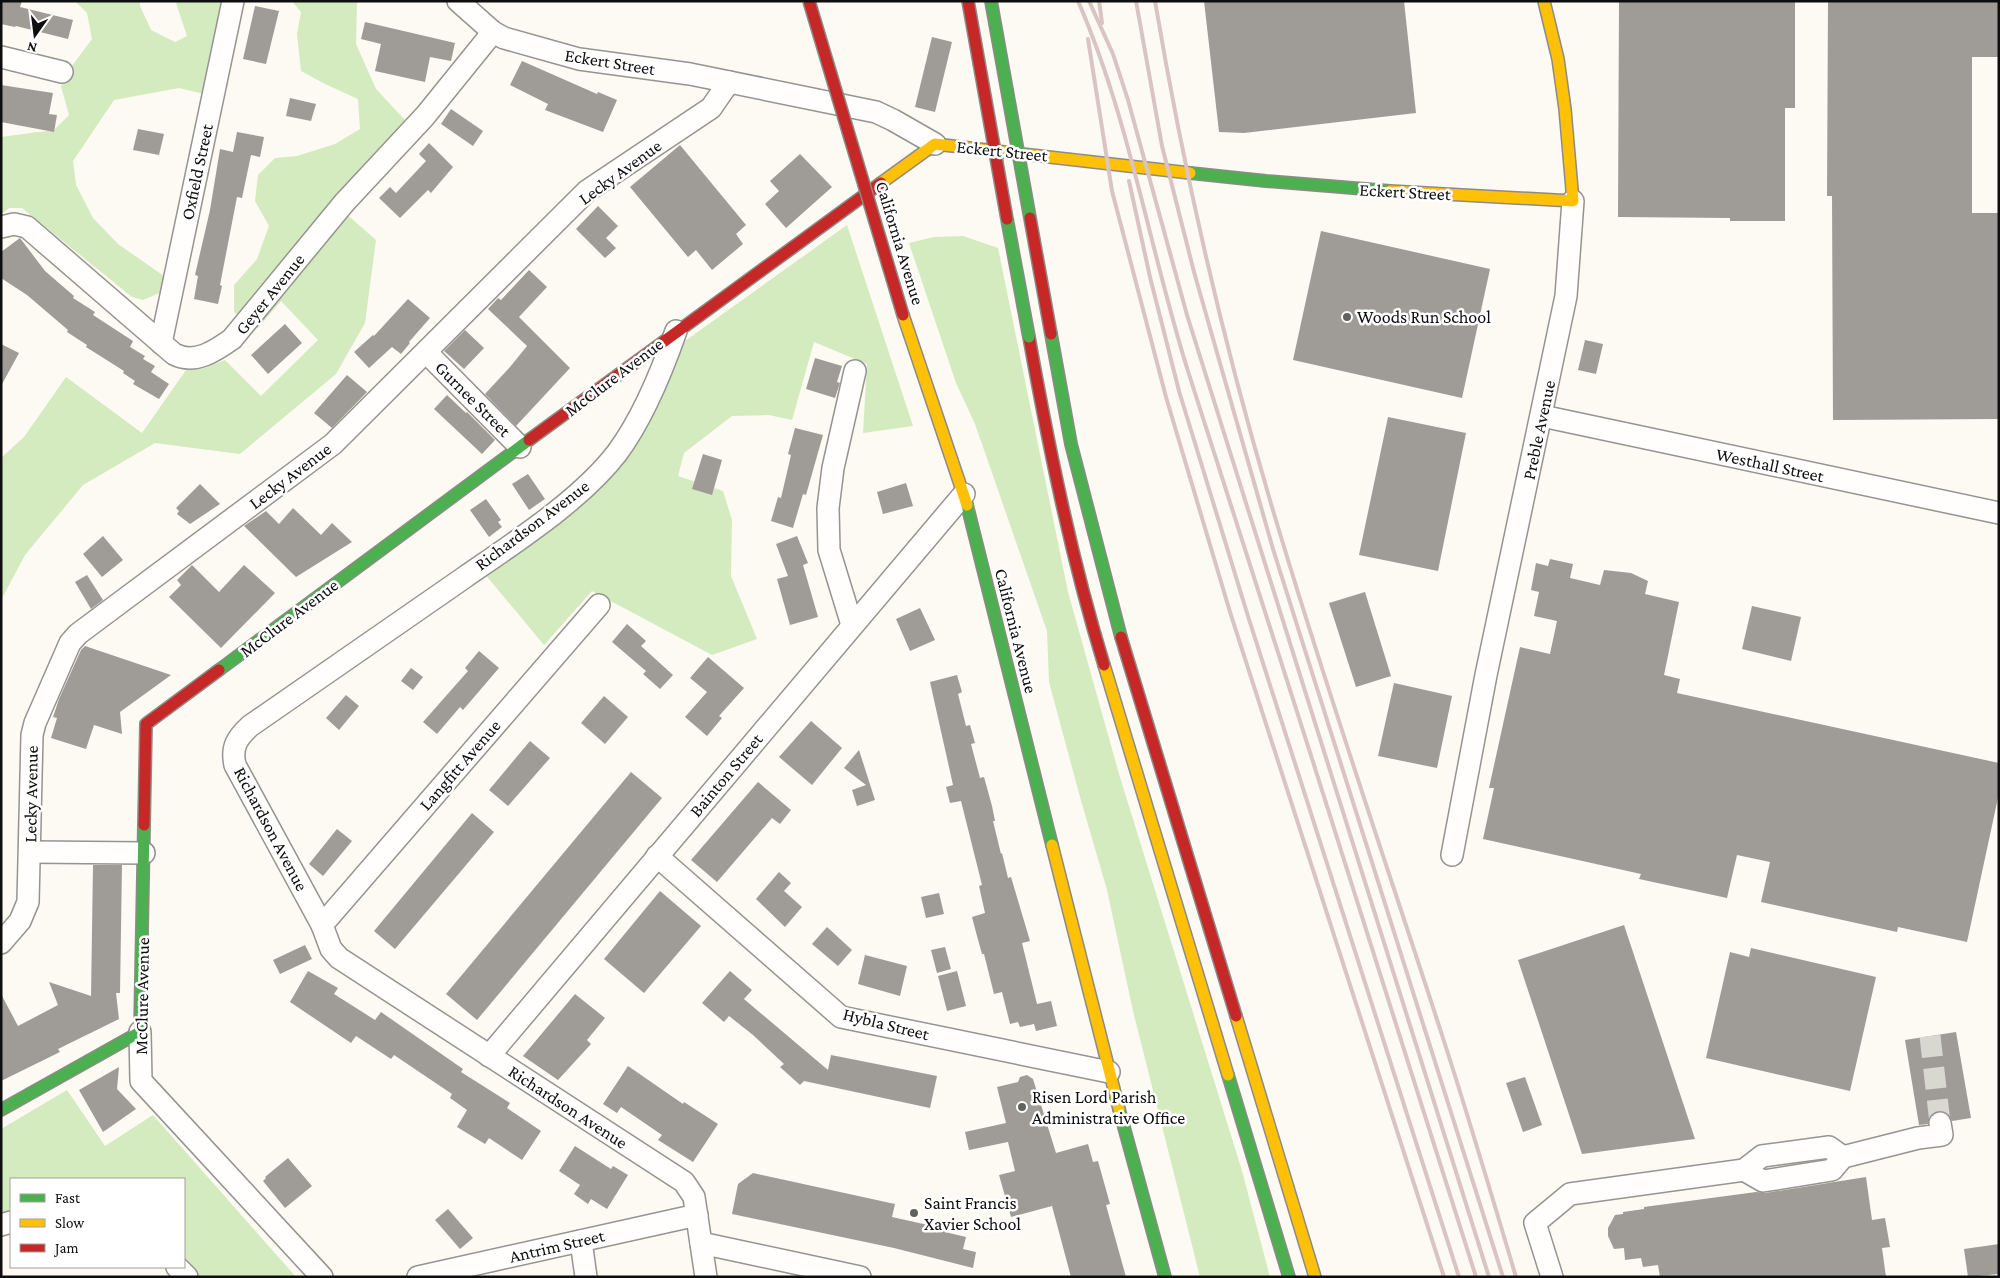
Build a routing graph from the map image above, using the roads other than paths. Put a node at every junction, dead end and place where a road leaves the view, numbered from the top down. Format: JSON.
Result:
{"nodes":[{"id":1,"x":232,"y":1,"type":"edge"},
{"id":2,"x":458,"y":1,"type":"edge"},
{"id":3,"x":809,"y":1,"type":"edge"},
{"id":4,"x":968,"y":1,"type":"edge"},
{"id":5,"x":991,"y":1,"type":"edge"},
{"id":6,"x":1544,"y":1,"type":"edge"},
{"id":7,"x":493,"y":32,"type":"junction"},
{"id":8,"x":1,"y":57,"type":"edge"},
{"id":9,"x":62,"y":72,"type":"dead end"},
{"id":10,"x":729,"y":82,"type":"junction"},
{"id":11,"x":935,"y":144,"type":"junction"},
{"id":12,"x":1573,"y":201,"type":"junction"},
{"id":13,"x":1,"y":227,"type":"edge"},
{"id":14,"x":676,"y":331,"type":"junction"},
{"id":15,"x":161,"y":343,"type":"junction"},
{"id":16,"x":426,"y":352,"type":"junction"},
{"id":17,"x":855,"y":371,"type":"dead end"},
{"id":18,"x":1542,"y":416,"type":"junction"},
{"id":19,"x":520,"y":447,"type":"junction"},
{"id":20,"x":964,"y":494,"type":"junction"},
{"id":21,"x":1999,"y":514,"type":"edge"},
{"id":22,"x":599,"y":605,"type":"dead end"},
{"id":23,"x":852,"y":626,"type":"junction"},
{"id":24,"x":30,"y":852,"type":"junction"},
{"id":25,"x":144,"y":853,"type":"junction"},
{"id":26,"x":1452,"y":854,"type":"dead end"},
{"id":27,"x":658,"y":856,"type":"junction"},
{"id":28,"x":322,"y":925,"type":"junction"},
{"id":29,"x":1,"y":943,"type":"edge"},
{"id":30,"x":140,"y":1032,"type":"junction"},
{"id":31,"x":489,"y":1056,"type":"junction"},
{"id":32,"x":1109,"y":1072,"type":"junction"},
{"id":33,"x":1,"y":1110,"type":"edge"},
{"id":34,"x":1940,"y":1123,"type":"tunnel mouth"},
{"id":35,"x":697,"y":1215,"type":"junction"},
{"id":36,"x":580,"y":1240,"type":"junction"},
{"id":37,"x":701,"y":1243,"type":"junction"},
{"id":38,"x":178,"y":1268,"type":"edge"},
{"id":39,"x":187,"y":1277,"type":"edge"},
{"id":40,"x":322,"y":1277,"type":"edge"},
{"id":41,"x":418,"y":1277,"type":"edge"},
{"id":42,"x":586,"y":1277,"type":"edge"},
{"id":43,"x":706,"y":1277,"type":"edge"},
{"id":44,"x":860,"y":1277,"type":"edge"},
{"id":45,"x":1165,"y":1277,"type":"edge"},
{"id":46,"x":1289,"y":1277,"type":"edge"},
{"id":47,"x":1315,"y":1277,"type":"edge"},
{"id":48,"x":1552,"y":1277,"type":"edge"}],
"edges":[{"from":1,"to":15,"type":"street","name":"Oxfield Street"},
{"from":2,"to":7,"type":"street","name":"Eckert Street"},
{"from":3,"to":20,"type":"main road","name":"California Avenue","bridge":true},
{"from":4,"to":46,"type":"main road","bridge":true},
{"from":5,"to":47,"type":"main road","bridge":true},
{"from":6,"to":12,"type":"main road","name":"Preble Avenue"},
{"from":7,"to":10,"type":"street","name":"Eckert Street"},
{"from":7,"to":15,"type":"street","name":"Geyer Avenue"},
{"from":8,"to":9,"type":"street"},
{"from":10,"to":11,"type":"street","name":"Eckert Street"},
{"from":10,"to":16,"type":"street","name":"Lecky Avenue"},
{"from":11,"to":12,"type":"main road","name":"Eckert Street"},
{"from":11,"to":14,"type":"main road","name":"McClure Avenue"},
{"from":12,"to":18,"type":"street","name":"Preble Avenue"},
{"from":13,"to":15,"type":"street","name":"Geyer Avenue"},
{"from":14,"to":19,"type":"main road","name":"McClure Avenue"},
{"from":14,"to":28,"type":"street","name":"Richardson Avenue"},
{"from":16,"to":19,"type":"street","name":"Gurnee Street"},
{"from":16,"to":24,"type":"street","name":"Lecky Avenue"},
{"from":17,"to":23,"type":"street"},
{"from":18,"to":21,"type":"street","name":"Westhall Street"},
{"from":18,"to":26,"type":"street","name":"Preble Avenue"},
{"from":19,"to":25,"type":"main road","name":"McClure Avenue"},
{"from":20,"to":23,"type":"street","name":"Bainton Street"},
{"from":20,"to":32,"type":"main road","name":"California Avenue"},
{"from":22,"to":28,"type":"street","name":"Langfitt Avenue"},
{"from":23,"to":27,"type":"street","name":"Bainton Street"},
{"from":24,"to":25,"type":"street"},
{"from":24,"to":29,"type":"street","name":"Lecky Avenue"},
{"from":25,"to":30,"type":"main road","name":"McClure Avenue"},
{"from":27,"to":31,"type":"street","name":"Bainton Street"},
{"from":27,"to":32,"type":"street","name":"Hybla Street"},
{"from":28,"to":31,"type":"street","name":"Richardson Avenue"},
{"from":30,"to":33,"type":"main road"},
{"from":30,"to":40,"type":"street","name":"McClure Avenue"},
{"from":31,"to":35,"type":"street","name":"Richardson Avenue"},
{"from":32,"to":45,"type":"main road","name":"California Avenue"},
{"from":34,"to":48,"type":"street"},
{"from":35,"to":36,"type":"street","name":"Antrim Street"},
{"from":35,"to":37,"type":"street","name":"Richardson Avenue"},
{"from":36,"to":41,"type":"street","name":"Antrim Street"},
{"from":36,"to":42,"type":"street"},
{"from":37,"to":43,"type":"street","name":"Richardson Avenue"},
{"from":37,"to":44,"type":"street"},
{"from":38,"to":39,"type":"street"}]}
